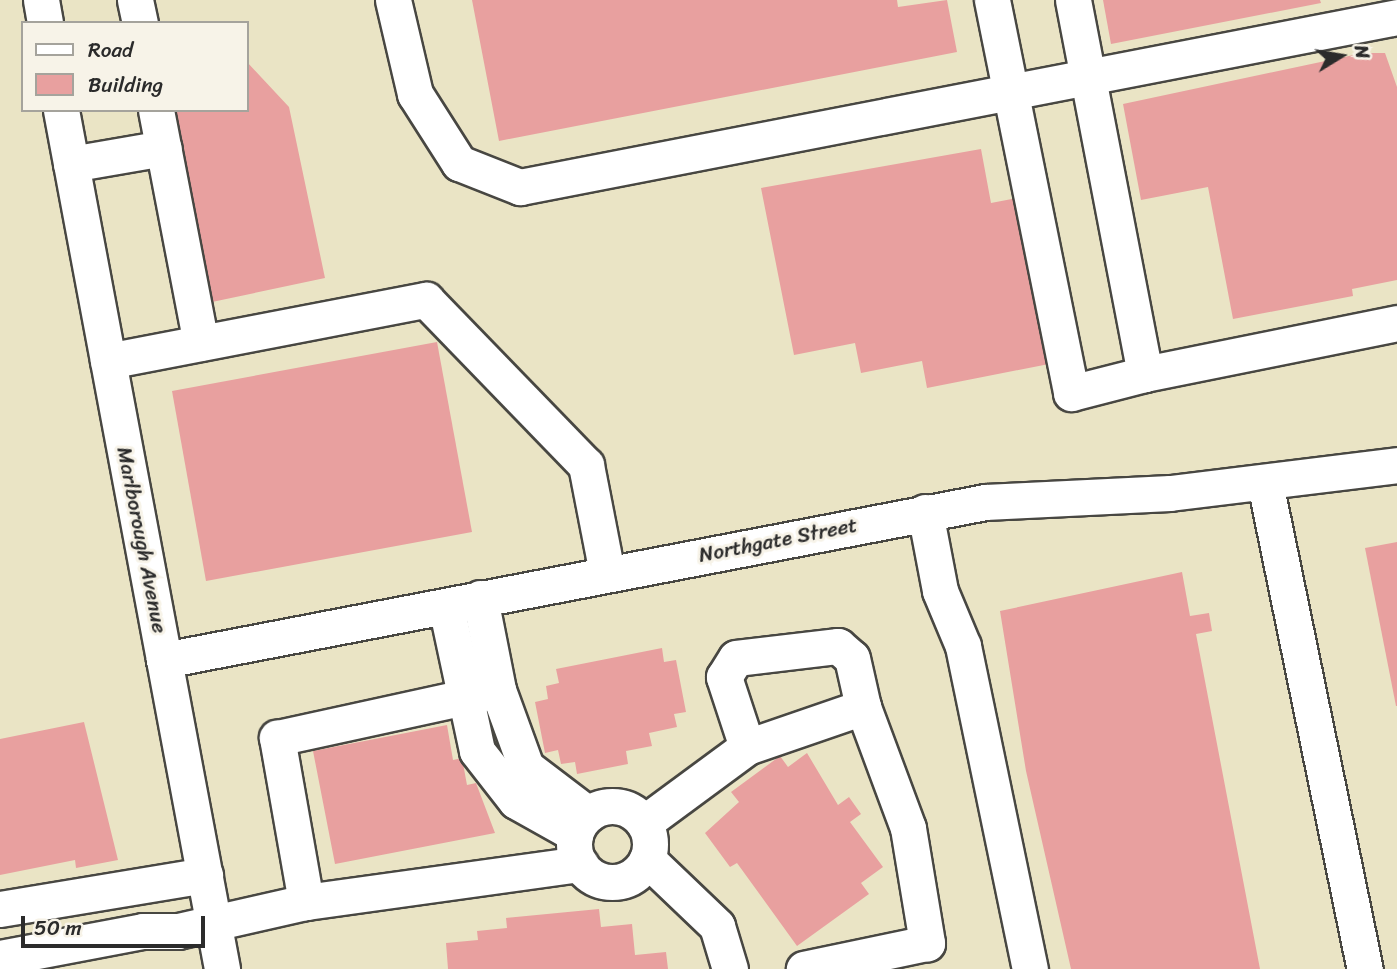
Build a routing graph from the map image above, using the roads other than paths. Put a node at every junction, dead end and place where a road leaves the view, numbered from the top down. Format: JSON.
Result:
{"nodes":[{"id":1,"x":41,"y":0,"type":"edge"},
{"id":2,"x":135,"y":0,"type":"edge"},
{"id":3,"x":393,"y":0,"type":"edge"},
{"id":4,"x":992,"y":0,"type":"edge"},
{"id":5,"x":1073,"y":0,"type":"edge"},
{"id":6,"x":1397,"y":17,"type":"edge"},
{"id":7,"x":45,"y":21,"type":"edge"},
{"id":8,"x":140,"y":21,"type":"edge"},
{"id":9,"x":1088,"y":77,"type":"junction"},
{"id":10,"x":1010,"y":92,"type":"junction"},
{"id":11,"x":61,"y":112,"type":"edge"},
{"id":12,"x":156,"y":112,"type":"edge"},
{"id":13,"x":164,"y":148,"type":"junction"},
{"id":14,"x":71,"y":164,"type":"junction"},
{"id":15,"x":1397,"y":323,"type":"edge"},
{"id":16,"x":201,"y":343,"type":"junction"},
{"id":17,"x":108,"y":361,"type":"junction"},
{"id":18,"x":1144,"y":374,"type":"junction"},
{"id":19,"x":1397,"y":465,"type":"edge"},
{"id":20,"x":1265,"y":484,"type":"junction"},
{"id":21,"x":925,"y":512,"type":"junction"},
{"id":22,"x":607,"y":573,"type":"junction"},
{"id":23,"x":480,"y":598,"type":"junction"},
{"id":24,"x":446,"y":606,"type":"junction"},
{"id":25,"x":164,"y":660,"type":"junction"},
{"id":26,"x":498,"y":690,"type":"junction"},
{"id":27,"x":463,"y":697,"type":"junction"},
{"id":28,"x":863,"y":707,"type":"junction"},
{"id":29,"x":747,"y":747,"type":"junction"},
{"id":30,"x":644,"y":823,"type":"junction"},
{"id":31,"x":581,"y":837,"type":"junction"},
{"id":32,"x":647,"y":859,"type":"junction"},
{"id":33,"x":205,"y":875,"type":"junction"},
{"id":34,"x":306,"y":902,"type":"junction"},
{"id":35,"x":0,"y":909,"type":"edge"},
{"id":36,"x":214,"y":923,"type":"junction"},
{"id":37,"x":0,"y":958,"type":"edge"},
{"id":38,"x":222,"y":969,"type":"edge"},
{"id":39,"x":730,"y":969,"type":"edge"},
{"id":40,"x":804,"y":969,"type":"edge"},
{"id":41,"x":1030,"y":969,"type":"edge"},
{"id":42,"x":1365,"y":969,"type":"edge"}],
"edges":[{"from":1,"to":7,"type":"street"},
{"from":2,"to":8,"type":"street"},
{"from":3,"to":10,"type":"street"},
{"from":4,"to":10,"type":"street"},
{"from":5,"to":9,"type":"street"},
{"from":6,"to":9,"type":"street"},
{"from":9,"to":10,"type":"street"},
{"from":9,"to":18,"type":"street"},
{"from":10,"to":18,"type":"street"},
{"from":11,"to":14,"type":"street","name":"Marlborough Avenue"},
{"from":12,"to":13,"type":"street"},
{"from":13,"to":14,"type":"street"},
{"from":13,"to":16,"type":"street"},
{"from":14,"to":17,"type":"street","name":"Marlborough Avenue"},
{"from":15,"to":18,"type":"street"},
{"from":16,"to":17,"type":"street"},
{"from":16,"to":22,"type":"street"},
{"from":17,"to":25,"type":"street","name":"Marlborough Avenue"},
{"from":19,"to":20,"type":"street","name":"Northgate Street"},
{"from":20,"to":21,"type":"street","name":"Northgate Street"},
{"from":20,"to":42,"type":"street"},
{"from":21,"to":22,"type":"street","name":"Northgate Street"},
{"from":21,"to":41,"type":"street"},
{"from":22,"to":23,"type":"street","name":"Northgate Street"},
{"from":23,"to":24,"type":"street","name":"Northgate Street"},
{"from":23,"to":26,"type":"street"},
{"from":24,"to":25,"type":"street","name":"Northgate Street"},
{"from":24,"to":27,"type":"street"},
{"from":25,"to":33,"type":"street","name":"Marlborough Avenue"},
{"from":26,"to":27,"type":"street"},
{"from":26,"to":31,"type":"street"},
{"from":27,"to":31,"type":"street"},
{"from":27,"to":34,"type":"street"},
{"from":28,"to":29,"type":"street"},
{"from":28,"to":29,"type":"street"},
{"from":28,"to":40,"type":"street"},
{"from":29,"to":30,"type":"street"},
{"from":30,"to":31,"type":"street"},
{"from":30,"to":32,"type":"street"},
{"from":31,"to":32,"type":"street"},
{"from":31,"to":34,"type":"street"},
{"from":32,"to":39,"type":"street"},
{"from":33,"to":35,"type":"street"},
{"from":33,"to":36,"type":"street","name":"Marlborough Avenue"},
{"from":34,"to":36,"type":"street"},
{"from":36,"to":37,"type":"street"},
{"from":36,"to":38,"type":"street","name":"Marlborough Avenue"}]}
